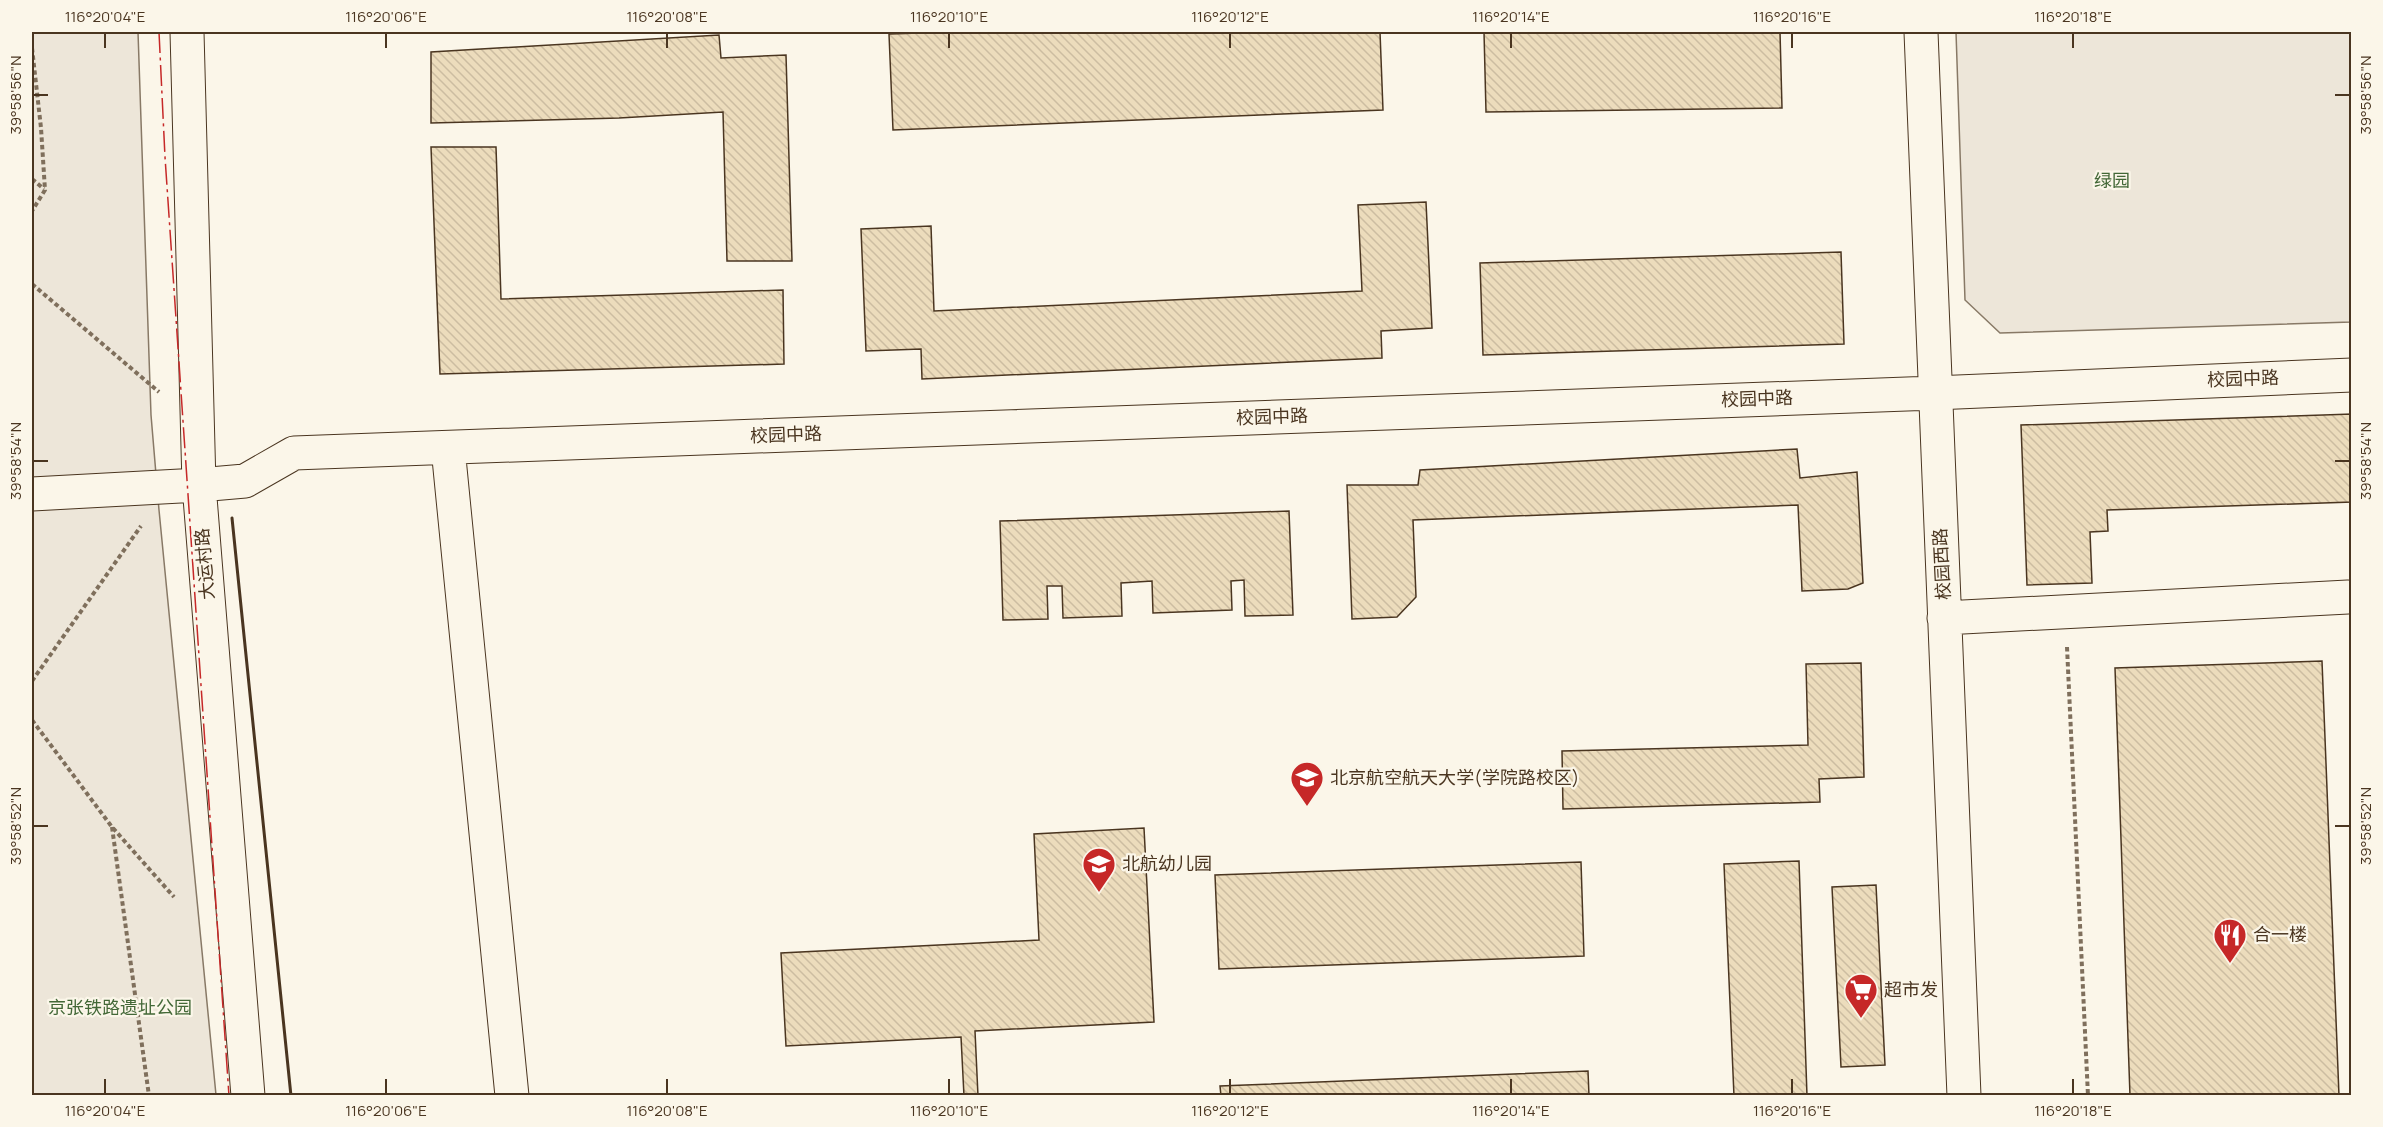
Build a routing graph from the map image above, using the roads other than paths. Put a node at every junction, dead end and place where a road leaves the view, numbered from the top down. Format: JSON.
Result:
{"nodes":[{"id":1,"x":187,"y":32,"type":"edge"},
{"id":2,"x":1921,"y":32,"type":"edge"},
{"id":3,"x":2352,"y":375,"type":"edge"},
{"id":4,"x":1934,"y":393,"type":"junction"},
{"id":5,"x":448,"y":448,"type":"junction"},
{"id":6,"x":199,"y":485,"type":"junction"},
{"id":7,"x":32,"y":494,"type":"edge"},
{"id":8,"x":2348,"y":597,"type":"dead end"},
{"id":9,"x":1944,"y":618,"type":"junction"},
{"id":10,"x":248,"y":1095,"type":"edge"},
{"id":11,"x":512,"y":1095,"type":"edge"},
{"id":12,"x":1964,"y":1095,"type":"edge"}],
"edges":[{"from":1,"to":6,"type":"street","name":"大运村路"},
{"from":2,"to":4,"type":"street","name":"校园西路"},
{"from":3,"to":4,"type":"street","name":"校园中路"},
{"from":4,"to":5,"type":"street","name":"校园中路"},
{"from":4,"to":9,"type":"street","name":"校园西路"},
{"from":5,"to":6,"type":"street","name":"校园中路"},
{"from":5,"to":11,"type":"street"},
{"from":6,"to":7,"type":"street","name":"校园中路"},
{"from":6,"to":10,"type":"street","name":"大运村路"},
{"from":8,"to":9,"type":"street"},
{"from":9,"to":12,"type":"street","name":"校园西路"}]}
